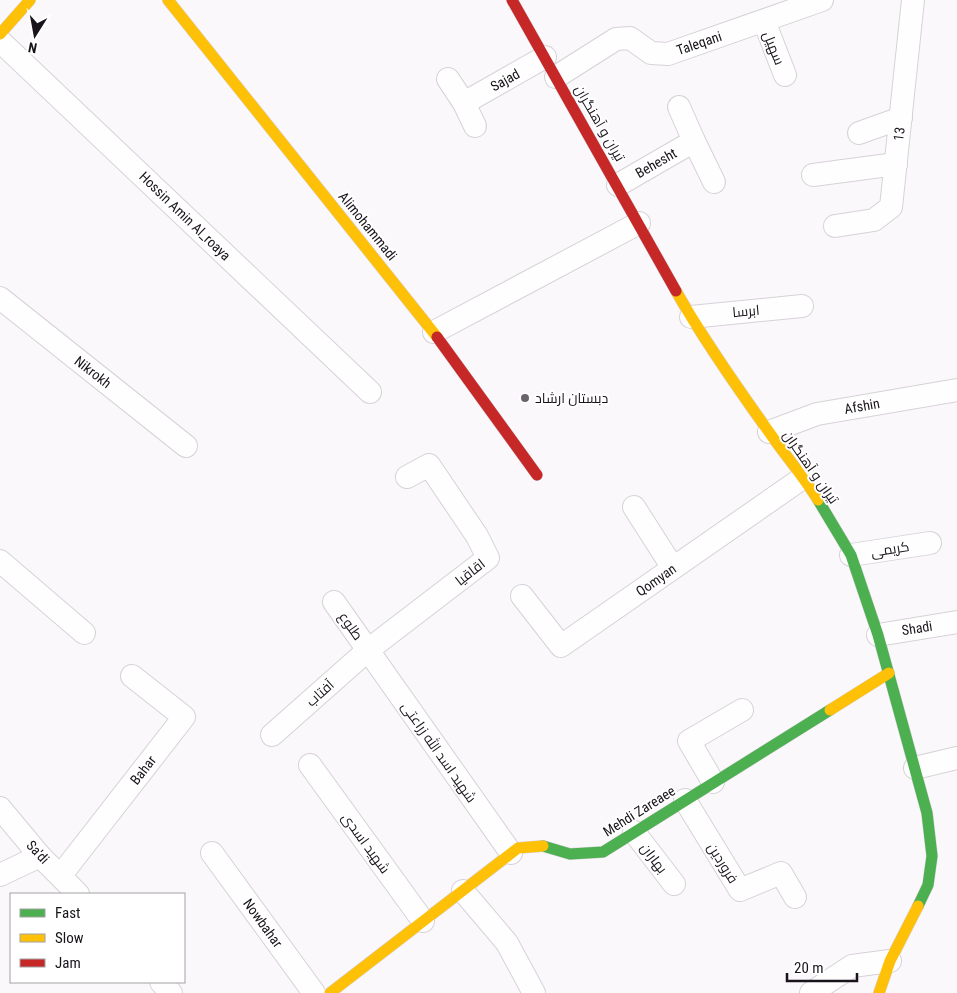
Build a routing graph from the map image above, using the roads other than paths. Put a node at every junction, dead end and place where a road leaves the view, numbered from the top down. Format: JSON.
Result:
{"nodes":[{"id":1,"x":30,"y":0,"type":"edge"},
{"id":2,"x":168,"y":0,"type":"edge"},
{"id":3,"x":822,"y":0,"type":"edge"},
{"id":4,"x":913,"y":0,"type":"edge"},
{"id":5,"x":515,"y":1,"type":"edge"},
{"id":6,"x":764,"y":21,"type":"junction"},
{"id":7,"x":0,"y":34,"type":"edge"},
{"id":8,"x":0,"y":41,"type":"edge"},
{"id":9,"x":545,"y":57,"type":"junction"},
{"id":10,"x":785,"y":75,"type":"dead end"},
{"id":11,"x":556,"y":77,"type":"junction"},
{"id":12,"x":448,"y":79,"type":"dead end"},
{"id":13,"x":464,"y":103,"type":"junction"},
{"id":14,"x":679,"y":107,"type":"dead end"},
{"id":15,"x":901,"y":118,"type":"junction"},
{"id":16,"x":475,"y":126,"type":"dead end"},
{"id":17,"x":859,"y":133,"type":"dead end"},
{"id":18,"x":694,"y":141,"type":"junction"},
{"id":19,"x":896,"y":164,"type":"junction"},
{"id":20,"x":813,"y":175,"type":"dead end"},
{"id":21,"x":714,"y":182,"type":"dead end"},
{"id":22,"x":618,"y":185,"type":"junction"},
{"id":23,"x":639,"y":223,"type":"junction"},
{"id":24,"x":835,"y":226,"type":"dead end"},
{"id":25,"x":0,"y":298,"type":"edge"},
{"id":26,"x":802,"y":306,"type":"dead end"},
{"id":27,"x":690,"y":316,"type":"junction"},
{"id":28,"x":434,"y":332,"type":"junction"},
{"id":29,"x":957,"y":390,"type":"edge"},
{"id":30,"x":370,"y":392,"type":"dead end"},
{"id":31,"x":769,"y":432,"type":"junction"},
{"id":32,"x":186,"y":446,"type":"dead end"},
{"id":33,"x":538,"y":475,"type":"dead end"},
{"id":34,"x":407,"y":477,"type":"dead end"},
{"id":35,"x":804,"y":477,"type":"junction"},
{"id":36,"x":634,"y":507,"type":"dead end"},
{"id":37,"x":930,"y":543,"type":"dead end"},
{"id":38,"x":850,"y":555,"type":"junction"},
{"id":39,"x":0,"y":561,"type":"edge"},
{"id":40,"x":673,"y":568,"type":"junction"},
{"id":41,"x":522,"y":596,"type":"dead end"},
{"id":42,"x":334,"y":602,"type":"dead end"},
{"id":43,"x":957,"y":622,"type":"edge"},
{"id":44,"x":84,"y":633,"type":"dead end"},
{"id":45,"x":878,"y":635,"type":"junction"},
{"id":46,"x":368,"y":650,"type":"junction"},
{"id":47,"x":889,"y":673,"type":"junction"},
{"id":48,"x":132,"y":676,"type":"dead end"},
{"id":49,"x":742,"y":710,"type":"dead end"},
{"id":50,"x":272,"y":735,"type":"dead end"},
{"id":51,"x":957,"y":758,"type":"edge"},
{"id":52,"x":310,"y":765,"type":"dead end"},
{"id":53,"x":915,"y":768,"type":"junction"},
{"id":54,"x":713,"y":782,"type":"junction"},
{"id":55,"x":685,"y":800,"type":"junction"},
{"id":56,"x":0,"y":808,"type":"edge"},
{"id":57,"x":634,"y":832,"type":"junction"},
{"id":58,"x":212,"y":852,"type":"dead end"},
{"id":59,"x":511,"y":853,"type":"junction"},
{"id":60,"x":40,"y":856,"type":"junction"},
{"id":61,"x":0,"y":875,"type":"edge"},
{"id":62,"x":61,"y":875,"type":"junction"},
{"id":63,"x":674,"y":884,"type":"dead end"},
{"id":64,"x":463,"y":890,"type":"junction"},
{"id":65,"x":77,"y":893,"type":"edge"},
{"id":66,"x":795,"y":898,"type":"dead end"},
{"id":67,"x":423,"y":922,"type":"junction"},
{"id":68,"x":890,"y":961,"type":"junction"},
{"id":69,"x":314,"y":993,"type":"edge"},
{"id":70,"x":330,"y":993,"type":"edge"},
{"id":71,"x":534,"y":993,"type":"edge"},
{"id":72,"x":811,"y":993,"type":"edge"},
{"id":73,"x":879,"y":993,"type":"edge"}],
"edges":[{"from":1,"to":7,"type":"street"},
{"from":2,"to":28,"type":"street","name":"Alimohammadi"},
{"from":3,"to":6,"type":"street","name":"Taleqani"},
{"from":4,"to":15,"type":"street","name":"13"},
{"from":5,"to":9,"type":"street","name":"تیران و آهنگران"},
{"from":6,"to":10,"type":"street","name":"سهیل"},
{"from":6,"to":11,"type":"street","name":"Taleqani"},
{"from":8,"to":30,"type":"street","name":"Hossin Amin Al_roaya"},
{"from":9,"to":11,"type":"street","name":"تیران و آهنگران"},
{"from":9,"to":13,"type":"street","name":"Sajad"},
{"from":11,"to":22,"type":"street","name":"تیران و آهنگران"},
{"from":12,"to":13,"type":"street"},
{"from":13,"to":16,"type":"street"},
{"from":14,"to":18,"type":"street"},
{"from":15,"to":17,"type":"street"},
{"from":15,"to":19,"type":"street","name":"13"},
{"from":18,"to":21,"type":"street"},
{"from":18,"to":22,"type":"street","name":"Behesht"},
{"from":19,"to":20,"type":"street"},
{"from":19,"to":24,"type":"street","name":"13"},
{"from":22,"to":23,"type":"street","name":"تیران و آهنگران"},
{"from":23,"to":27,"type":"street","name":"تیران و آهنگران"},
{"from":23,"to":28,"type":"street"},
{"from":25,"to":32,"type":"street","name":"Nikrokh"},
{"from":26,"to":27,"type":"street","name":"ابرسا"},
{"from":27,"to":31,"type":"street","name":"تیران و آهنگران"},
{"from":28,"to":33,"type":"street","name":"Alimohammadi"},
{"from":29,"to":31,"type":"street","name":"Afshin"},
{"from":31,"to":35,"type":"street","name":"تیران و آهنگران"},
{"from":34,"to":46,"type":"street","name":"اقاقیا"},
{"from":35,"to":38,"type":"street","name":"تیران و آهنگران"},
{"from":35,"to":40,"type":"street","name":"Qomyan"},
{"from":36,"to":40,"type":"street"},
{"from":37,"to":38,"type":"street","name":"کریمی"},
{"from":38,"to":45,"type":"street","name":"تیران و آهنگران"},
{"from":39,"to":44,"type":"street"},
{"from":40,"to":41,"type":"street","name":"Qomyan"},
{"from":42,"to":46,"type":"street","name":"طلوع"},
{"from":43,"to":45,"type":"street","name":"Shadi"},
{"from":45,"to":47,"type":"street","name":"تیران و آهنگران"},
{"from":46,"to":50,"type":"street","name":"آفتاب"},
{"from":46,"to":59,"type":"street","name":"شهید اسد الله زراعتی"},
{"from":47,"to":53,"type":"street","name":"تیران و آهنگران"},
{"from":47,"to":54,"type":"street","name":"Mehdi Zareaee"},
{"from":48,"to":62,"type":"street","name":"Bahar"},
{"from":49,"to":54,"type":"street"},
{"from":51,"to":53,"type":"street"},
{"from":52,"to":67,"type":"street","name":"شهید اسدی"},
{"from":53,"to":68,"type":"street","name":"تیران و آهنگران"},
{"from":54,"to":55,"type":"street","name":"Mehdi Zareaee"},
{"from":55,"to":57,"type":"street","name":"Mehdi Zareaee"},
{"from":55,"to":66,"type":"street","name":"فروردین"},
{"from":56,"to":60,"type":"street","name":"Sa'di"},
{"from":57,"to":59,"type":"street","name":"Mehdi Zareaee"},
{"from":57,"to":63,"type":"street","name":"بهاران"},
{"from":58,"to":69,"type":"street","name":"Nowbahar"},
{"from":59,"to":64,"type":"street","name":"Mehdi Zareaee"},
{"from":60,"to":61,"type":"street"},
{"from":60,"to":62,"type":"street","name":"Sa'di"},
{"from":62,"to":65,"type":"street","name":"Sa'di"},
{"from":64,"to":67,"type":"street","name":"Mehdi Zareaee"},
{"from":64,"to":71,"type":"street"},
{"from":67,"to":70,"type":"street","name":"Mehdi Zareaee"},
{"from":68,"to":72,"type":"street"},
{"from":68,"to":73,"type":"street","name":"تیران و آهنگران"}]}
